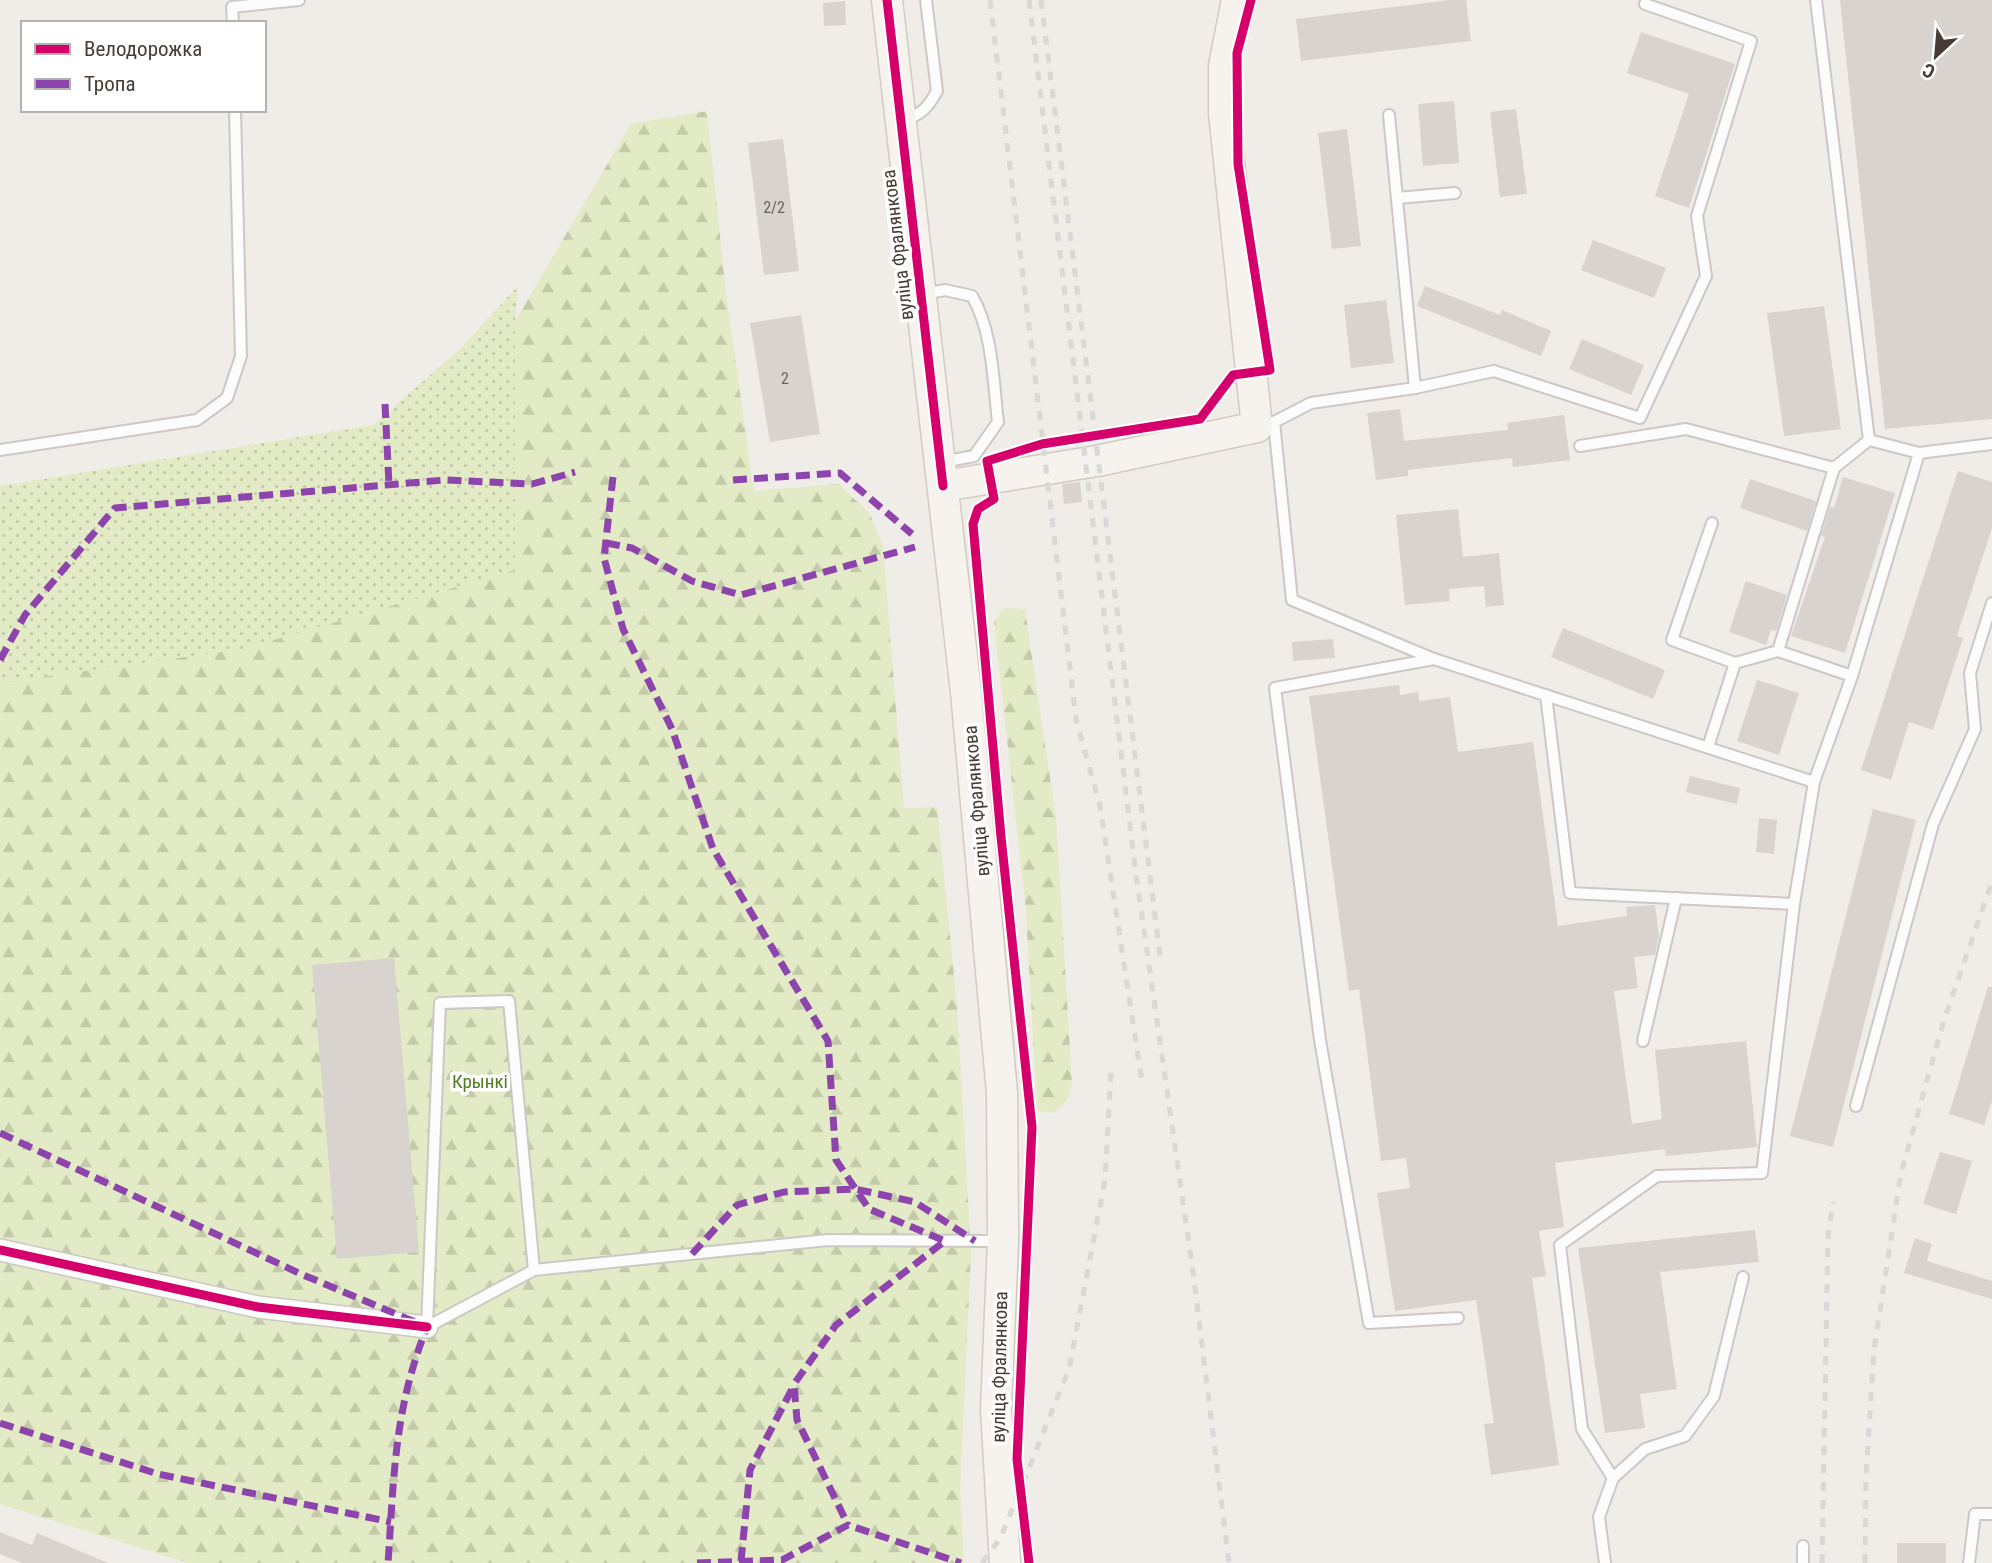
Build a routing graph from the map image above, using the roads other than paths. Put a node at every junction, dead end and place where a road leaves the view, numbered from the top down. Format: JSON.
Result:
{"nodes":[{"id":1,"x":299,"y":0,"type":"edge"},
{"id":2,"x":887,"y":0,"type":"edge"},
{"id":3,"x":926,"y":0,"type":"edge"},
{"id":4,"x":1237,"y":0,"type":"edge"},
{"id":5,"x":1816,"y":0,"type":"edge"},
{"id":6,"x":232,"y":4,"type":"edge"},
{"id":7,"x":1645,"y":4,"type":"dead end"},
{"id":8,"x":235,"y":112,"type":"edge"},
{"id":9,"x":1389,"y":115,"type":"dead end"},
{"id":10,"x":900,"y":120,"type":"junction"},
{"id":11,"x":1455,"y":193,"type":"dead end"},
{"id":12,"x":1397,"y":198,"type":"junction"},
{"id":13,"x":920,"y":295,"type":"junction"},
{"id":14,"x":1415,"y":388,"type":"junction"},
{"id":15,"x":1265,"y":424,"type":"junction"},
{"id":16,"x":1869,"y":440,"type":"junction"},
{"id":17,"x":1992,"y":444,"type":"edge"},
{"id":18,"x":1580,"y":446,"type":"dead end"},
{"id":19,"x":0,"y":450,"type":"edge"},
{"id":20,"x":1919,"y":453,"type":"junction"},
{"id":21,"x":1834,"y":468,"type":"junction"},
{"id":22,"x":941,"y":475,"type":"junction"},
{"id":23,"x":1712,"y":523,"type":"dead end"},
{"id":24,"x":1992,"y":603,"type":"edge"},
{"id":25,"x":1778,"y":651,"type":"junction"},
{"id":26,"x":1434,"y":659,"type":"junction"},
{"id":27,"x":1735,"y":663,"type":"junction"},
{"id":28,"x":1852,"y":676,"type":"junction"},
{"id":29,"x":1546,"y":695,"type":"junction"},
{"id":30,"x":1708,"y":747,"type":"junction"},
{"id":31,"x":1814,"y":782,"type":"junction"},
{"id":32,"x":1676,"y":898,"type":"junction"},
{"id":33,"x":1794,"y":904,"type":"junction"},
{"id":34,"x":1643,"y":1041,"type":"dead end"},
{"id":35,"x":1856,"y":1106,"type":"dead end"},
{"id":36,"x":1003,"y":1241,"type":"junction"},
{"id":37,"x":0,"y":1250,"type":"edge"},
{"id":38,"x":534,"y":1270,"type":"junction"},
{"id":39,"x":1743,"y":1277,"type":"dead end"},
{"id":40,"x":1458,"y":1318,"type":"dead end"},
{"id":41,"x":427,"y":1327,"type":"junction"},
{"id":42,"x":1613,"y":1478,"type":"junction"},
{"id":43,"x":1992,"y":1514,"type":"edge"},
{"id":44,"x":1803,"y":1546,"type":"dead end"},
{"id":45,"x":1005,"y":1563,"type":"edge"},
{"id":46,"x":1605,"y":1563,"type":"edge"},
{"id":47,"x":1803,"y":1563,"type":"edge"},
{"id":48,"x":1969,"y":1563,"type":"edge"}],
"edges":[{"from":1,"to":6,"type":"lane"},
{"from":2,"to":10,"type":"main road","name":"вуліца Фралянкова"},
{"from":3,"to":10,"type":"lane"},
{"from":4,"to":15,"type":"main road"},
{"from":5,"to":16,"type":"lane"},
{"from":7,"to":14,"type":"lane"},
{"from":8,"to":19,"type":"lane"},
{"from":9,"to":12,"type":"lane"},
{"from":10,"to":13,"type":"main road","name":"вуліца Фралянкова"},
{"from":11,"to":12,"type":"lane"},
{"from":12,"to":14,"type":"lane"},
{"from":13,"to":22,"type":"main road","name":"вуліца Фралянкова"},
{"from":13,"to":22,"type":"lane"},
{"from":14,"to":15,"type":"lane"},
{"from":15,"to":22,"type":"main road"},
{"from":15,"to":26,"type":"lane"},
{"from":16,"to":20,"type":"lane"},
{"from":16,"to":21,"type":"lane"},
{"from":17,"to":20,"type":"lane"},
{"from":18,"to":21,"type":"lane"},
{"from":20,"to":28,"type":"lane"},
{"from":21,"to":25,"type":"lane"},
{"from":22,"to":36,"type":"main road","name":"вуліца Фралянкова"},
{"from":23,"to":27,"type":"lane"},
{"from":24,"to":35,"type":"lane"},
{"from":25,"to":27,"type":"lane"},
{"from":25,"to":28,"type":"lane"},
{"from":26,"to":29,"type":"lane"},
{"from":26,"to":40,"type":"lane"},
{"from":27,"to":30,"type":"lane"},
{"from":28,"to":31,"type":"lane"},
{"from":29,"to":30,"type":"lane"},
{"from":29,"to":32,"type":"lane"},
{"from":30,"to":31,"type":"lane"},
{"from":31,"to":33,"type":"lane"},
{"from":32,"to":33,"type":"lane"},
{"from":32,"to":34,"type":"lane"},
{"from":33,"to":42,"type":"lane"},
{"from":36,"to":38,"type":"lane"},
{"from":36,"to":45,"type":"main road","name":"вуліца Фралянкова"},
{"from":37,"to":41,"type":"street"},
{"from":38,"to":41,"type":"lane"},
{"from":38,"to":41,"type":"lane"},
{"from":39,"to":42,"type":"lane"},
{"from":42,"to":46,"type":"lane"},
{"from":43,"to":48,"type":"lane"},
{"from":44,"to":47,"type":"lane"}]}
